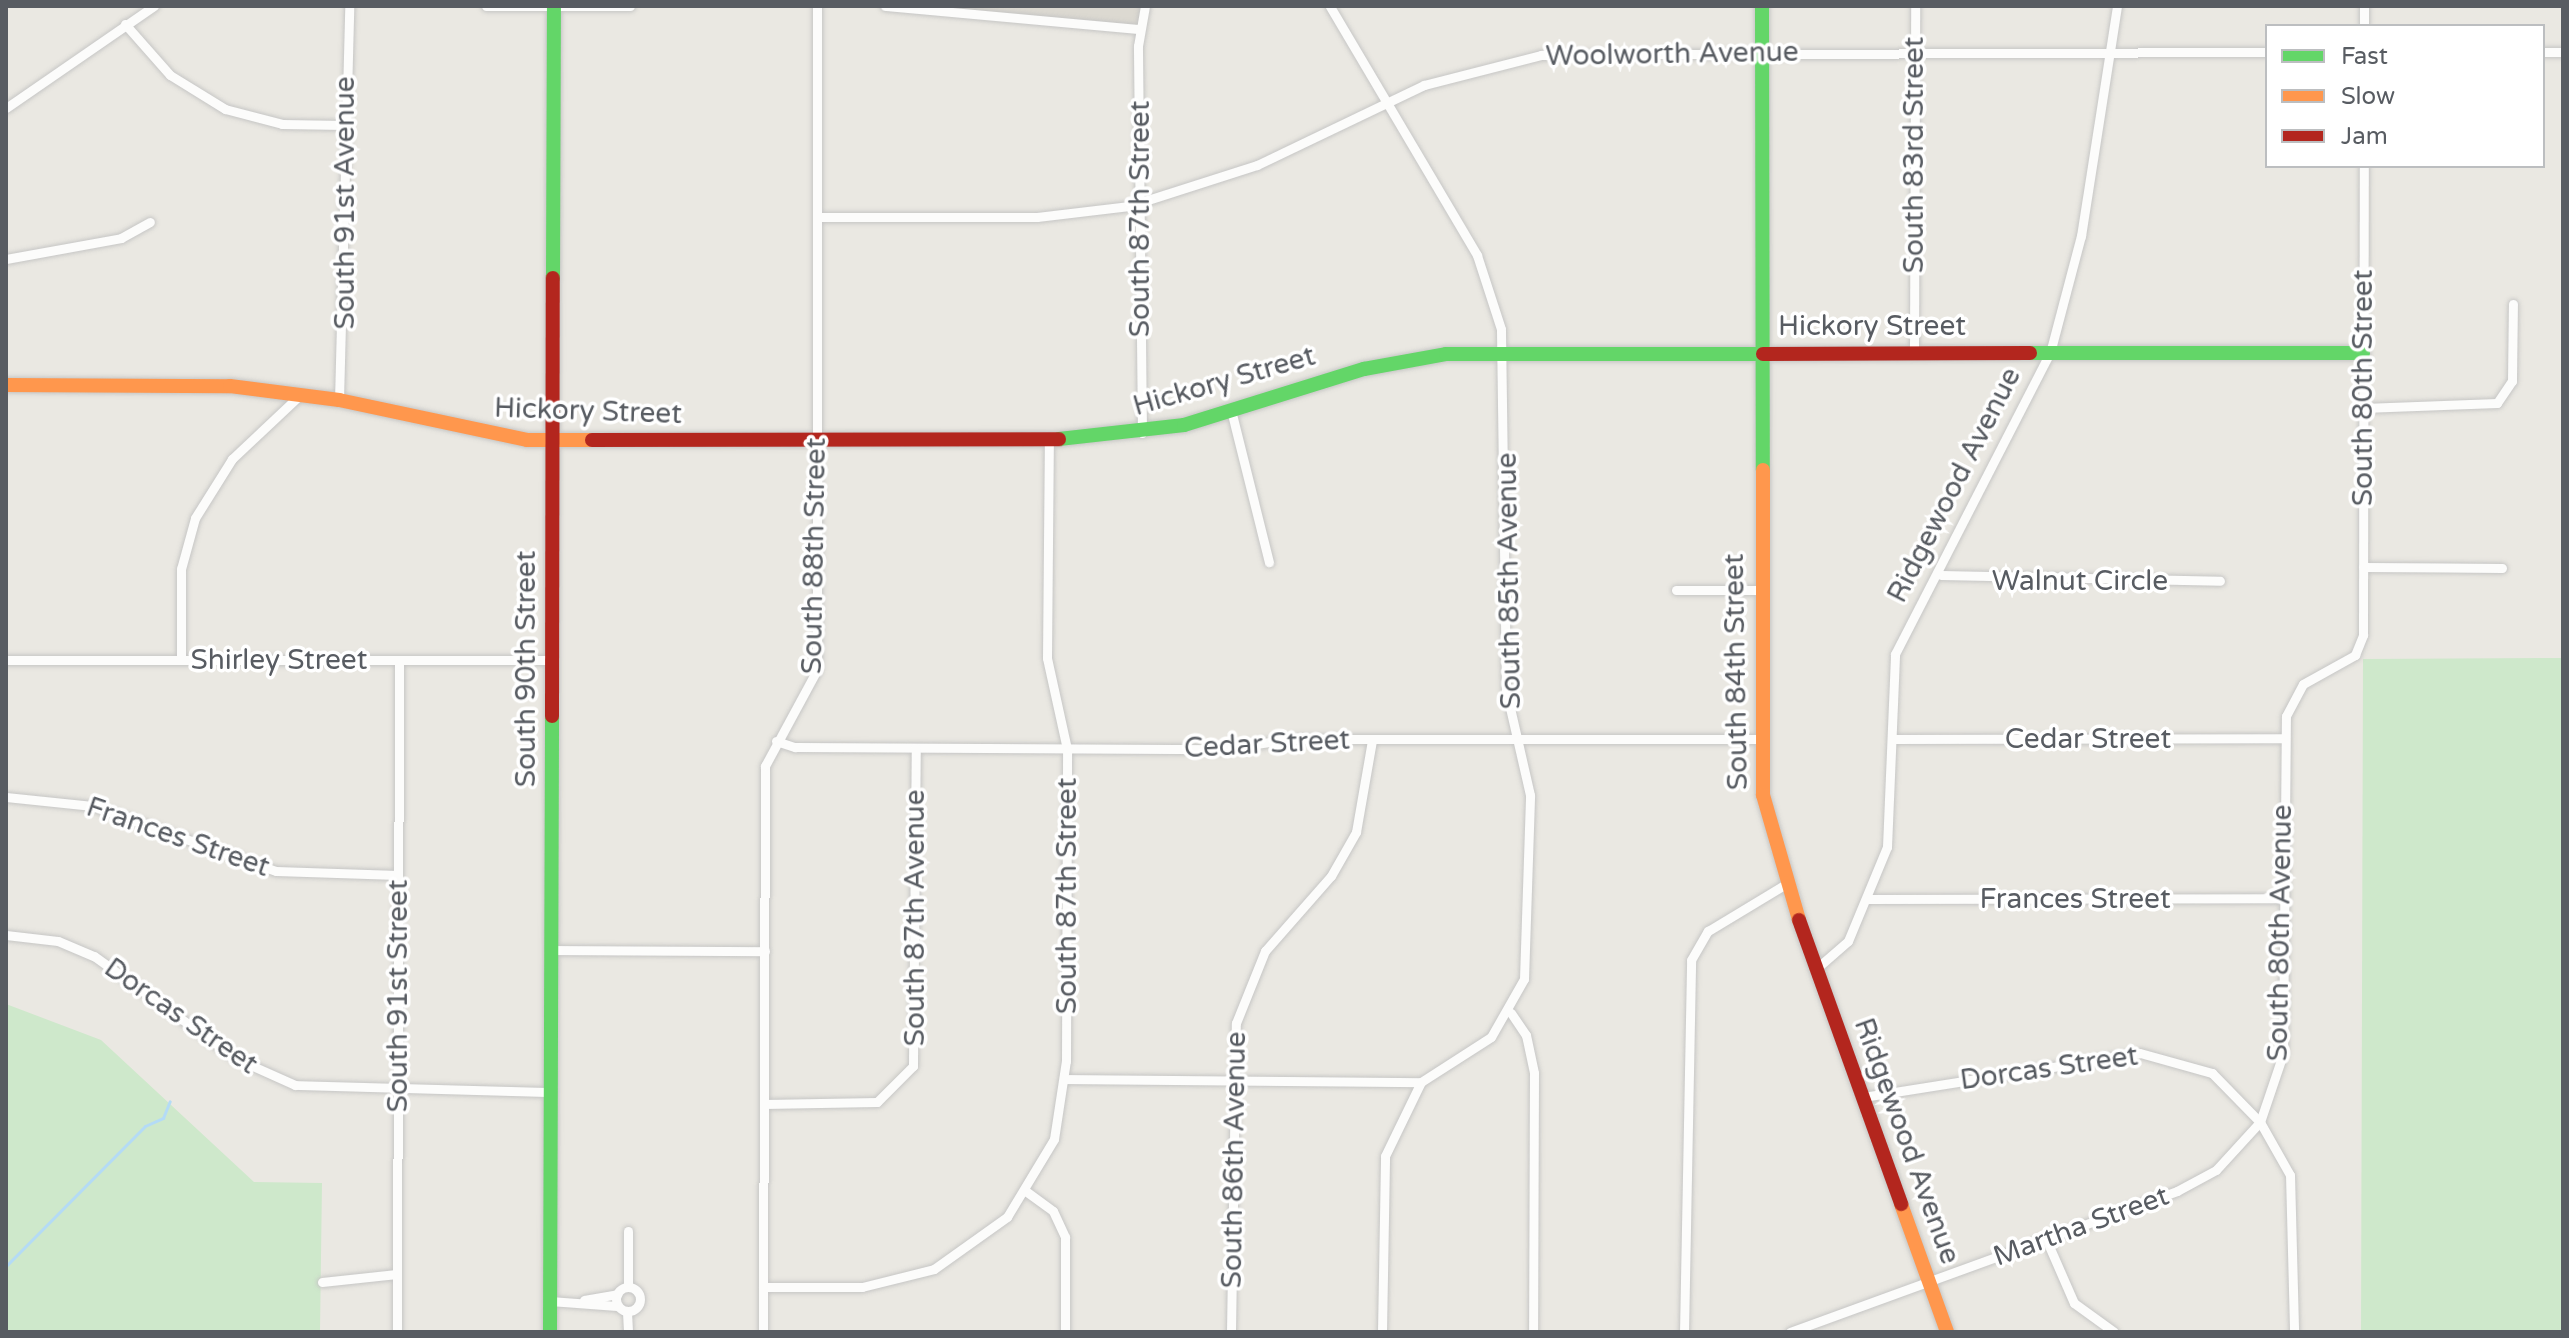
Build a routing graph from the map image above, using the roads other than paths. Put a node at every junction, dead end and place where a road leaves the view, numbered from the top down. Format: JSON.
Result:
{"nodes":[{"id":1,"x":154,"y":6,"type":"edge"},
{"id":2,"x":349,"y":6,"type":"edge"},
{"id":3,"x":486,"y":6,"type":"edge"},
{"id":4,"x":630,"y":6,"type":"edge"},
{"id":5,"x":817,"y":6,"type":"edge"},
{"id":6,"x":885,"y":6,"type":"edge"},
{"id":7,"x":1145,"y":6,"type":"edge"},
{"id":8,"x":1330,"y":6,"type":"edge"},
{"id":9,"x":1762,"y":6,"type":"edge"},
{"id":10,"x":1915,"y":6,"type":"edge"},
{"id":11,"x":2117,"y":6,"type":"edge"},
{"id":12,"x":554,"y":7,"type":"edge"},
{"id":13,"x":125,"y":24,"type":"junction"},
{"id":14,"x":1139,"y":29,"type":"junction"},
{"id":15,"x":1762,"y":51,"type":"junction"},
{"id":16,"x":1915,"y":51,"type":"junction"},
{"id":17,"x":2112,"y":51,"type":"junction"},
{"id":18,"x":2265,"y":52,"type":"edge"},
{"id":19,"x":1386,"y":101,"type":"junction"},
{"id":20,"x":6,"y":108,"type":"edge"},
{"id":21,"x":345,"y":125,"type":"junction"},
{"id":22,"x":2364,"y":168,"type":"edge"},
{"id":23,"x":1141,"y":202,"type":"junction"},
{"id":24,"x":818,"y":217,"type":"junction"},
{"id":25,"x":150,"y":222,"type":"dead end"},
{"id":26,"x":6,"y":259,"type":"edge"},
{"id":27,"x":2513,"y":304,"type":"dead end"},
{"id":28,"x":1504,"y":352,"type":"junction"},
{"id":29,"x":1762,"y":352,"type":"junction"},
{"id":30,"x":1914,"y":352,"type":"junction"},
{"id":31,"x":2050,"y":353,"type":"junction"},
{"id":32,"x":2363,"y":353,"type":"junction"},
{"id":33,"x":6,"y":385,"type":"edge"},
{"id":34,"x":300,"y":395,"type":"junction"},
{"id":35,"x":339,"y":400,"type":"junction"},
{"id":36,"x":2363,"y":408,"type":"junction"},
{"id":37,"x":1231,"y":410,"type":"junction"},
{"id":38,"x":1142,"y":433,"type":"junction"},
{"id":39,"x":552,"y":440,"type":"junction"},
{"id":40,"x":817,"y":440,"type":"junction"},
{"id":41,"x":1049,"y":440,"type":"junction"},
{"id":42,"x":1269,"y":562,"type":"dead end"},
{"id":43,"x":2363,"y":567,"type":"junction"},
{"id":44,"x":2502,"y":568,"type":"dead end"},
{"id":45,"x":1941,"y":575,"type":"junction"},
{"id":46,"x":2220,"y":581,"type":"dead end"},
{"id":47,"x":1676,"y":590,"type":"dead end"},
{"id":48,"x":1760,"y":590,"type":"junction"},
{"id":49,"x":2363,"y":610,"type":"joint"},
{"id":50,"x":6,"y":660,"type":"edge"},
{"id":51,"x":181,"y":660,"type":"junction"},
{"id":52,"x":399,"y":660,"type":"junction"},
{"id":53,"x":552,"y":660,"type":"junction"},
{"id":54,"x":2284,"y":738,"type":"junction"},
{"id":55,"x":1517,"y":739,"type":"junction"},
{"id":56,"x":1760,"y":739,"type":"junction"},
{"id":57,"x":1892,"y":739,"type":"junction"},
{"id":58,"x":1372,"y":740,"type":"junction"},
{"id":59,"x":776,"y":741,"type":"junction"},
{"id":60,"x":916,"y":748,"type":"junction"},
{"id":61,"x":1067,"y":749,"type":"junction"},
{"id":62,"x":6,"y":797,"type":"edge"},
{"id":63,"x":398,"y":875,"type":"junction"},
{"id":64,"x":1786,"y":884,"type":"junction"},
{"id":65,"x":2283,"y":898,"type":"junction"},
{"id":66,"x":1867,"y":899,"type":"junction"},
{"id":67,"x":6,"y":935,"type":"edge"},
{"id":68,"x":551,"y":950,"type":"junction"},
{"id":69,"x":765,"y":951,"type":"junction"},
{"id":70,"x":1817,"y":968,"type":"junction"},
{"id":71,"x":1511,"y":1013,"type":"junction"},
{"id":72,"x":1232,"y":1078,"type":"junction"},
{"id":73,"x":1065,"y":1079,"type":"junction"},
{"id":74,"x":1421,"y":1082,"type":"junction"},
{"id":75,"x":398,"y":1091,"type":"junction"},
{"id":76,"x":551,"y":1092,"type":"junction"},
{"id":77,"x":1863,"y":1097,"type":"junction"},
{"id":78,"x":764,"y":1104,"type":"junction"},
{"id":79,"x":2260,"y":1122,"type":"junction"},
{"id":80,"x":1027,"y":1192,"type":"junction"},
{"id":81,"x":628,"y":1231,"type":"dead end"},
{"id":82,"x":2046,"y":1239,"type":"junction"},
{"id":83,"x":397,"y":1274,"type":"junction"},
{"id":84,"x":1930,"y":1281,"type":"junction"},
{"id":85,"x":322,"y":1282,"type":"dead end"},
{"id":86,"x":628,"y":1287,"type":"junction"},
{"id":87,"x":763,"y":1287,"type":"junction"},
{"id":88,"x":617,"y":1294,"type":"junction"},
{"id":89,"x":550,"y":1301,"type":"junction"},
{"id":90,"x":581,"y":1301,"type":"junction"},
{"id":91,"x":617,"y":1306,"type":"junction"},
{"id":92,"x":627,"y":1312,"type":"junction"},
{"id":93,"x":397,"y":1332,"type":"edge"},
{"id":94,"x":550,"y":1332,"type":"edge"},
{"id":95,"x":628,"y":1332,"type":"edge"},
{"id":96,"x":763,"y":1332,"type":"edge"},
{"id":97,"x":1065,"y":1332,"type":"edge"},
{"id":98,"x":1231,"y":1332,"type":"edge"},
{"id":99,"x":1382,"y":1332,"type":"edge"},
{"id":100,"x":1533,"y":1332,"type":"edge"},
{"id":101,"x":1684,"y":1332,"type":"edge"},
{"id":102,"x":1790,"y":1332,"type":"edge"},
{"id":103,"x":1947,"y":1332,"type":"edge"},
{"id":104,"x":2114,"y":1332,"type":"edge"},
{"id":105,"x":2294,"y":1332,"type":"edge"}],
"edges":[{"from":1,"to":13,"type":"street"},
{"from":2,"to":21,"type":"street","name":"South 91st Avenue"},
{"from":3,"to":12,"type":"street"},
{"from":4,"to":12,"type":"street"},
{"from":5,"to":24,"type":"street","name":"South 88th Street"},
{"from":6,"to":14,"type":"street"},
{"from":7,"to":14,"type":"street","name":"South 87th Street"},
{"from":8,"to":19,"type":"street","name":"South 85th Avenue"},
{"from":9,"to":15,"type":"main road","name":"South 84th Street"},
{"from":10,"to":16,"type":"street","name":"South 83rd Street"},
{"from":11,"to":17,"type":"street","name":"Ridgewood Avenue"},
{"from":12,"to":39,"type":"main road","name":"South 90th Street"},
{"from":13,"to":20,"type":"street"},
{"from":13,"to":21,"type":"street"},
{"from":14,"to":23,"type":"street","name":"South 87th Street"},
{"from":15,"to":16,"type":"street","name":"Woolworth Avenue"},
{"from":15,"to":19,"type":"street","name":"Woolworth Avenue"},
{"from":15,"to":29,"type":"main road","name":"South 84th Street"},
{"from":16,"to":17,"type":"street","name":"Woolworth Avenue"},
{"from":16,"to":30,"type":"street","name":"South 83rd Street"},
{"from":17,"to":18,"type":"street","name":"Woolworth Avenue"},
{"from":17,"to":31,"type":"street","name":"Ridgewood Avenue"},
{"from":19,"to":23,"type":"street","name":"Woolworth Avenue"},
{"from":19,"to":28,"type":"street","name":"South 85th Avenue"},
{"from":21,"to":35,"type":"street","name":"South 91st Avenue"},
{"from":22,"to":32,"type":"street","name":"South 80th Street"},
{"from":23,"to":24,"type":"street","name":"Woolworth Avenue"},
{"from":23,"to":38,"type":"street","name":"South 87th Street"},
{"from":24,"to":40,"type":"street","name":"South 88th Street"},
{"from":25,"to":26,"type":"street"},
{"from":27,"to":36,"type":"street"},
{"from":28,"to":29,"type":"main road","name":"Hickory Street"},
{"from":28,"to":37,"type":"main road","name":"Hickory Street"},
{"from":28,"to":55,"type":"street","name":"South 85th Avenue"},
{"from":29,"to":30,"type":"main road","name":"Hickory Street"},
{"from":29,"to":48,"type":"main road","name":"South 84th Street"},
{"from":30,"to":31,"type":"main road","name":"Hickory Street"},
{"from":31,"to":32,"type":"main road","name":"Hickory Street"},
{"from":31,"to":45,"type":"street","name":"Ridgewood Avenue"},
{"from":32,"to":36,"type":"street","name":"South 80th Street"},
{"from":33,"to":34,"type":"main road","name":"Hickory Street"},
{"from":34,"to":35,"type":"main road","name":"Hickory Street"},
{"from":34,"to":51,"type":"street"},
{"from":35,"to":39,"type":"main road","name":"Hickory Street"},
{"from":36,"to":43,"type":"street","name":"South 80th Street"},
{"from":37,"to":38,"type":"main road","name":"Hickory Street"},
{"from":37,"to":42,"type":"street"},
{"from":38,"to":41,"type":"main road","name":"Hickory Street"},
{"from":39,"to":40,"type":"main road","name":"Hickory Street"},
{"from":39,"to":53,"type":"main road","name":"South 90th Street"},
{"from":40,"to":41,"type":"main road","name":"Hickory Street"},
{"from":40,"to":59,"type":"street","name":"South 88th Street"},
{"from":41,"to":61,"type":"street","name":"South 87th Street"},
{"from":43,"to":44,"type":"street"},
{"from":43,"to":49,"type":"street","name":"South 80th Street"},
{"from":45,"to":46,"type":"street","name":"Walnut Circle"},
{"from":45,"to":57,"type":"street","name":"Ridgewood Avenue"},
{"from":47,"to":48,"type":"street"},
{"from":48,"to":56,"type":"main road","name":"South 84th Street"},
{"from":49,"to":54,"type":"street","name":"South 80th Avenue"},
{"from":50,"to":51,"type":"street","name":"Shirley Street"},
{"from":51,"to":52,"type":"street","name":"Shirley Street"},
{"from":52,"to":53,"type":"street","name":"Shirley Street"},
{"from":52,"to":63,"type":"street","name":"South 91st Street"},
{"from":53,"to":68,"type":"main road","name":"South 90th Street"},
{"from":54,"to":57,"type":"street","name":"Cedar Street"},
{"from":54,"to":65,"type":"street","name":"South 80th Avenue"},
{"from":55,"to":56,"type":"street","name":"Cedar Street"},
{"from":55,"to":58,"type":"street","name":"Cedar Street"},
{"from":55,"to":71,"type":"street","name":"South 85th Avenue"},
{"from":56,"to":64,"type":"main road","name":"South 84th Street"},
{"from":57,"to":66,"type":"street","name":"Ridgewood Avenue"},
{"from":58,"to":61,"type":"street","name":"Cedar Street"},
{"from":58,"to":72,"type":"street","name":"South 86th Avenue"},
{"from":59,"to":60,"type":"street","name":"Cedar Street"},
{"from":59,"to":69,"type":"street","name":"South 88th Street"},
{"from":60,"to":61,"type":"street","name":"Cedar Street"},
{"from":60,"to":78,"type":"street","name":"South 87th Avenue"},
{"from":61,"to":73,"type":"street","name":"South 87th Street"},
{"from":62,"to":63,"type":"street","name":"Frances Street"},
{"from":63,"to":75,"type":"street","name":"South 91st Street"},
{"from":64,"to":70,"type":"main road","name":"Ridgewood Avenue"},
{"from":64,"to":101,"type":"street"},
{"from":65,"to":66,"type":"street","name":"Frances Street"},
{"from":65,"to":79,"type":"street","name":"South 80th Avenue"},
{"from":66,"to":70,"type":"street","name":"Ridgewood Avenue"},
{"from":67,"to":75,"type":"street","name":"Dorcas Street"},
{"from":68,"to":69,"type":"street"},
{"from":68,"to":76,"type":"main road","name":"South 90th Street"},
{"from":69,"to":78,"type":"street","name":"South 88th Street"},
{"from":70,"to":77,"type":"main road","name":"Ridgewood Avenue"},
{"from":71,"to":74,"type":"street"},
{"from":71,"to":100,"type":"street"},
{"from":72,"to":73,"type":"street"},
{"from":72,"to":74,"type":"street"},
{"from":72,"to":98,"type":"street","name":"South 86th Avenue"},
{"from":73,"to":80,"type":"street","name":"South 87th Street"},
{"from":74,"to":99,"type":"street"},
{"from":75,"to":76,"type":"street","name":"Dorcas Street"},
{"from":75,"to":83,"type":"street","name":"South 91st Street"},
{"from":76,"to":89,"type":"main road","name":"South 90th Street"},
{"from":77,"to":79,"type":"street","name":"Dorcas Street"},
{"from":77,"to":84,"type":"main road","name":"Ridgewood Avenue"},
{"from":78,"to":87,"type":"street","name":"South 88th Street"},
{"from":79,"to":82,"type":"street","name":"Martha Street"},
{"from":79,"to":105,"type":"street"},
{"from":80,"to":87,"type":"street","name":"South 87th Street"},
{"from":80,"to":97,"type":"street"},
{"from":81,"to":86,"type":"street"},
{"from":82,"to":84,"type":"street","name":"Martha Street"},
{"from":82,"to":104,"type":"street"},
{"from":83,"to":85,"type":"street"},
{"from":83,"to":93,"type":"street","name":"South 91st Street"},
{"from":84,"to":102,"type":"street","name":"Martha Street"},
{"from":84,"to":103,"type":"main road","name":"Ridgewood Avenue"},
{"from":86,"to":88,"type":"street"},
{"from":86,"to":92,"type":"street"},
{"from":87,"to":96,"type":"street","name":"South 88th Street"},
{"from":88,"to":90,"type":"street"},
{"from":88,"to":91,"type":"street"},
{"from":89,"to":90,"type":"street"},
{"from":89,"to":94,"type":"main road","name":"South 90th Street"},
{"from":90,"to":91,"type":"street"},
{"from":91,"to":92,"type":"street"},
{"from":92,"to":95,"type":"street"}]}
